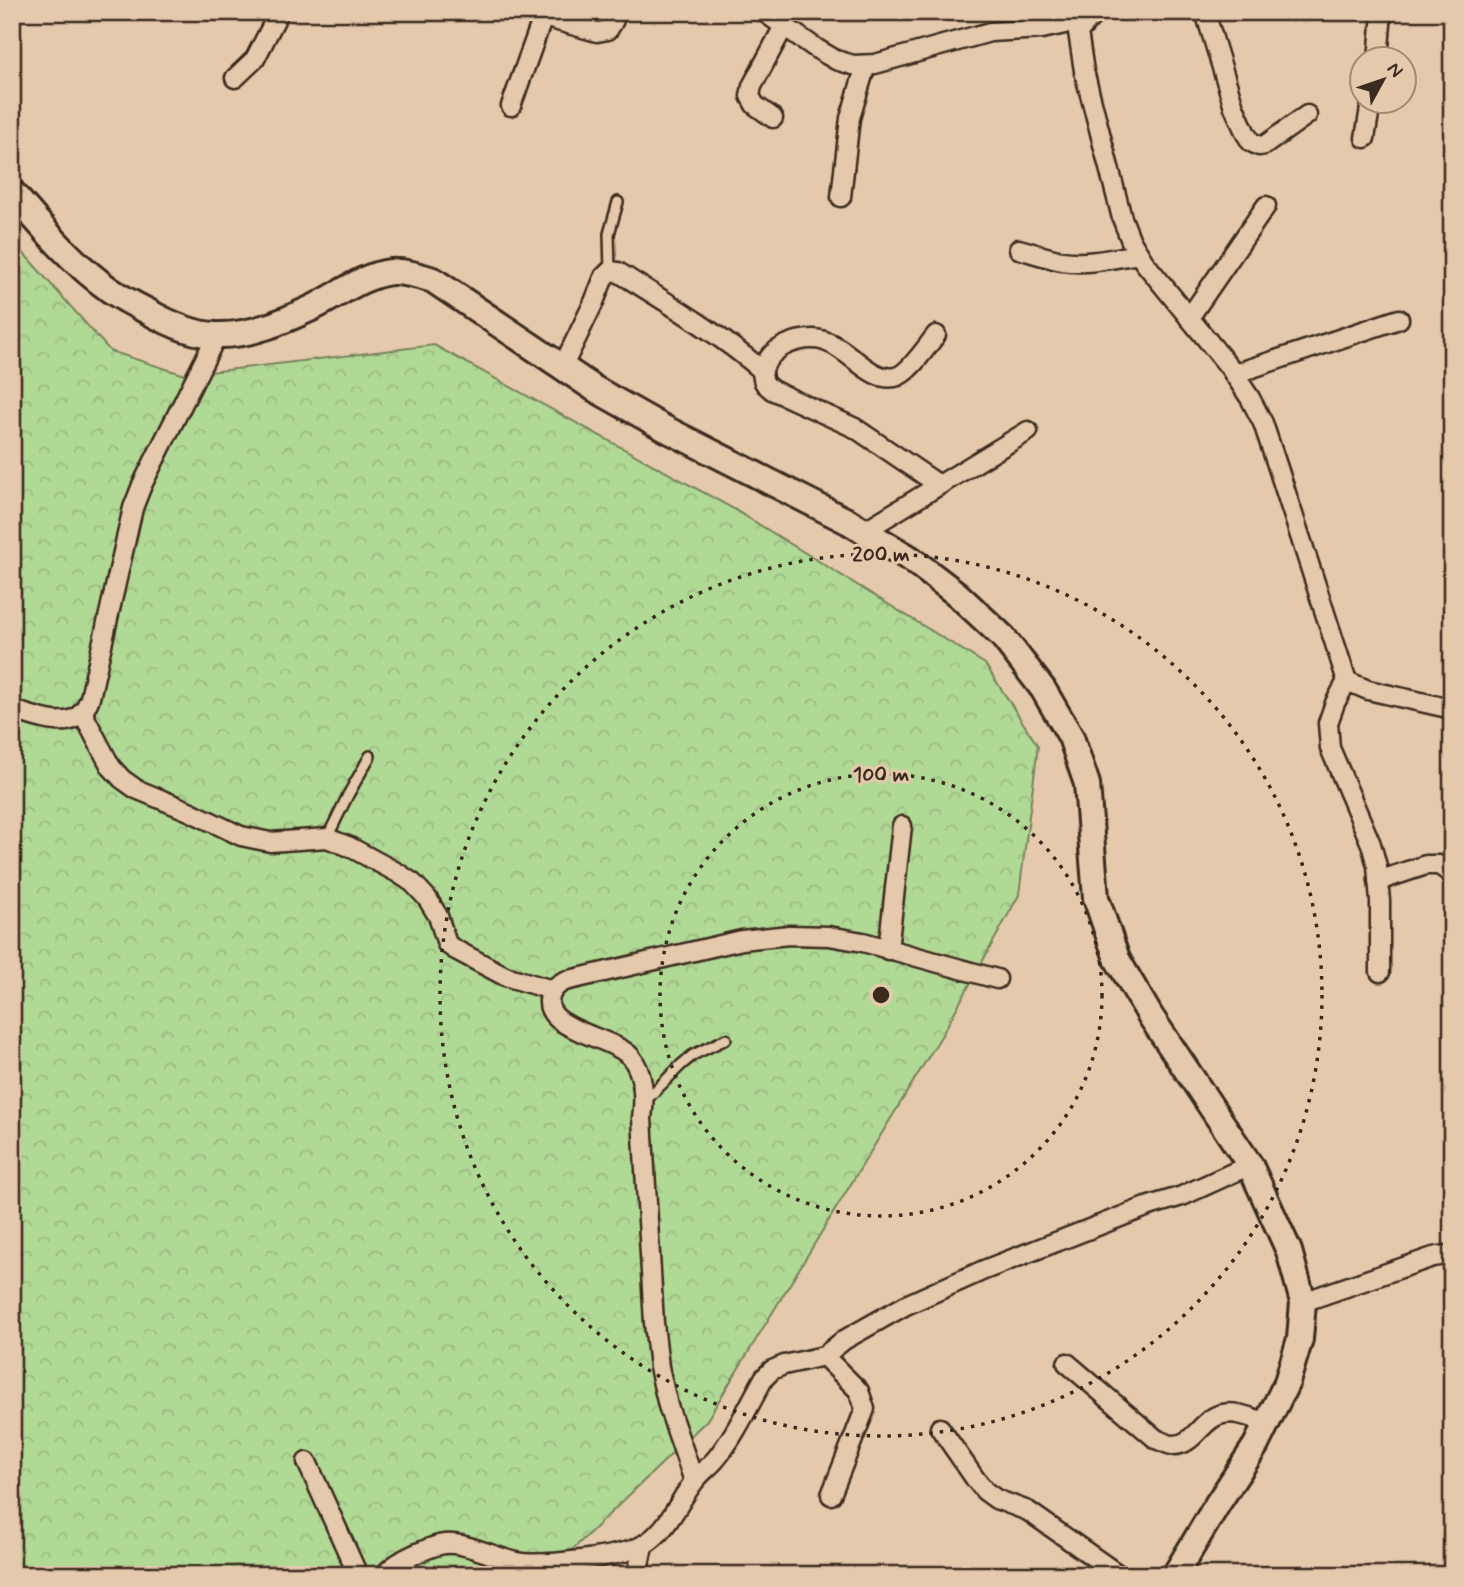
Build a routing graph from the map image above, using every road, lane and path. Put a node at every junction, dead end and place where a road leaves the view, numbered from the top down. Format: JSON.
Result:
{"nodes":[{"id":1,"x":279,"y":12,"type":"edge"},
{"id":2,"x":617,"y":12,"type":"edge"},
{"id":3,"x":764,"y":12,"type":"edge"},
{"id":4,"x":1045,"y":12,"type":"edge"},
{"id":5,"x":1096,"y":12,"type":"edge"},
{"id":6,"x":1205,"y":12,"type":"edge"},
{"id":7,"x":1382,"y":12,"type":"edge"},
{"id":8,"x":535,"y":15,"type":"edge"},
{"id":9,"x":784,"y":26,"type":"junction"},
{"id":10,"x":1072,"y":28,"type":"junction"},
{"id":11,"x":1379,"y":46,"type":"edge"},
{"id":12,"x":866,"y":65,"type":"junction"},
{"id":13,"x":235,"y":78,"type":"dead end"},
{"id":14,"x":511,"y":106,"type":"dead end"},
{"id":15,"x":1307,"y":115,"type":"dead end"},
{"id":16,"x":1369,"y":116,"type":"edge"},
{"id":17,"x":773,"y":118,"type":"dead end"},
{"id":18,"x":1365,"y":138,"type":"dead end"},
{"id":19,"x":12,"y":192,"type":"edge"},
{"id":20,"x":841,"y":197,"type":"dead end"},
{"id":21,"x":618,"y":202,"type":"dead end"},
{"id":22,"x":1266,"y":206,"type":"dead end"},
{"id":23,"x":1019,"y":249,"type":"dead end"},
{"id":24,"x":1139,"y":254,"type":"junction"},
{"id":25,"x":610,"y":271,"type":"junction"},
{"id":26,"x":1189,"y":318,"type":"junction"},
{"id":27,"x":1399,"y":320,"type":"dead end"},
{"id":28,"x":217,"y":335,"type":"junction"},
{"id":29,"x":936,"y":335,"type":"dead end"},
{"id":30,"x":562,"y":368,"type":"junction"},
{"id":31,"x":763,"y":371,"type":"junction"},
{"id":32,"x":1234,"y":374,"type":"junction"},
{"id":33,"x":1028,"y":431,"type":"dead end"},
{"id":34,"x":939,"y":485,"type":"junction"},
{"id":35,"x":864,"y":531,"type":"junction"},
{"id":36,"x":1347,"y":681,"type":"junction"},
{"id":37,"x":1452,"y":709,"type":"edge"},
{"id":38,"x":12,"y":710,"type":"edge"},
{"id":39,"x":82,"y":712,"type":"junction"},
{"id":40,"x":370,"y":755,"type":"dead end"},
{"id":41,"x":902,"y":826,"type":"dead end"},
{"id":42,"x":327,"y":838,"type":"junction"},
{"id":43,"x":1452,"y":874,"type":"edge"},
{"id":44,"x":1378,"y":881,"type":"junction"},
{"id":45,"x":888,"y":950,"type":"junction"},
{"id":46,"x":1380,"y":972,"type":"dead end"},
{"id":47,"x":997,"y":979,"type":"dead end"},
{"id":48,"x":552,"y":990,"type":"junction"},
{"id":49,"x":726,"y":1039,"type":"dead end"},
{"id":50,"x":644,"y":1102,"type":"junction"},
{"id":51,"x":1250,"y":1165,"type":"junction"},
{"id":52,"x":1452,"y":1254,"type":"edge"},
{"id":53,"x":1303,"y":1302,"type":"junction"},
{"id":54,"x":824,"y":1356,"type":"junction"},
{"id":55,"x":1067,"y":1363,"type":"dead end"},
{"id":56,"x":1267,"y":1423,"type":"junction"},
{"id":57,"x":940,"y":1428,"type":"dead end"},
{"id":58,"x":307,"y":1462,"type":"dead end"},
{"id":59,"x":694,"y":1481,"type":"junction"},
{"id":60,"x":831,"y":1495,"type":"dead end"},
{"id":61,"x":643,"y":1546,"type":"junction"},
{"id":62,"x":358,"y":1575,"type":"edge"},
{"id":63,"x":384,"y":1575,"type":"edge"},
{"id":64,"x":637,"y":1575,"type":"edge"},
{"id":65,"x":1119,"y":1575,"type":"edge"},
{"id":66,"x":1175,"y":1575,"type":"edge"}],
"edges":[{"from":1,"to":13,"type":"street"},
{"from":2,"to":8,"type":"street"},
{"from":3,"to":9,"type":"street"},
{"from":4,"to":10,"type":"street"},
{"from":5,"to":10,"type":"street"},
{"from":6,"to":15,"type":"street"},
{"from":7,"to":11,"type":"street"},
{"from":8,"to":14,"type":"street"},
{"from":9,"to":12,"type":"street"},
{"from":9,"to":17,"type":"street"},
{"from":10,"to":12,"type":"street"},
{"from":10,"to":24,"type":"street"},
{"from":12,"to":20,"type":"street"},
{"from":16,"to":18,"type":"street"},
{"from":19,"to":28,"type":"main road"},
{"from":21,"to":25,"type":"lane"},
{"from":22,"to":26,"type":"street"},
{"from":23,"to":24,"type":"street"},
{"from":24,"to":26,"type":"street"},
{"from":25,"to":30,"type":"street"},
{"from":25,"to":31,"type":"street"},
{"from":26,"to":32,"type":"street"},
{"from":27,"to":32,"type":"street"},
{"from":28,"to":30,"type":"main road"},
{"from":28,"to":39,"type":"street"},
{"from":29,"to":31,"type":"street"},
{"from":30,"to":35,"type":"main road"},
{"from":31,"to":34,"type":"street"},
{"from":32,"to":36,"type":"street"},
{"from":33,"to":34,"type":"street"},
{"from":34,"to":35,"type":"street"},
{"from":35,"to":51,"type":"main road"},
{"from":36,"to":37,"type":"street"},
{"from":36,"to":44,"type":"street"},
{"from":38,"to":39,"type":"street"},
{"from":39,"to":42,"type":"street"},
{"from":40,"to":42,"type":"lane"},
{"from":41,"to":45,"type":"street"},
{"from":42,"to":48,"type":"street"},
{"from":43,"to":44,"type":"street"},
{"from":44,"to":46,"type":"street"},
{"from":45,"to":47,"type":"street"},
{"from":45,"to":48,"type":"street"},
{"from":48,"to":50,"type":"street"},
{"from":49,"to":50,"type":"lane"},
{"from":50,"to":59,"type":"street"},
{"from":51,"to":53,"type":"main road"},
{"from":51,"to":54,"type":"street"},
{"from":52,"to":53,"type":"street"},
{"from":53,"to":56,"type":"main road"},
{"from":54,"to":59,"type":"street"},
{"from":54,"to":60,"type":"street"},
{"from":55,"to":56,"type":"street"},
{"from":56,"to":66,"type":"main road"},
{"from":57,"to":65,"type":"street"},
{"from":58,"to":62,"type":"street"},
{"from":59,"to":61,"type":"street"},
{"from":61,"to":63,"type":"street"},
{"from":61,"to":64,"type":"street"}]}
